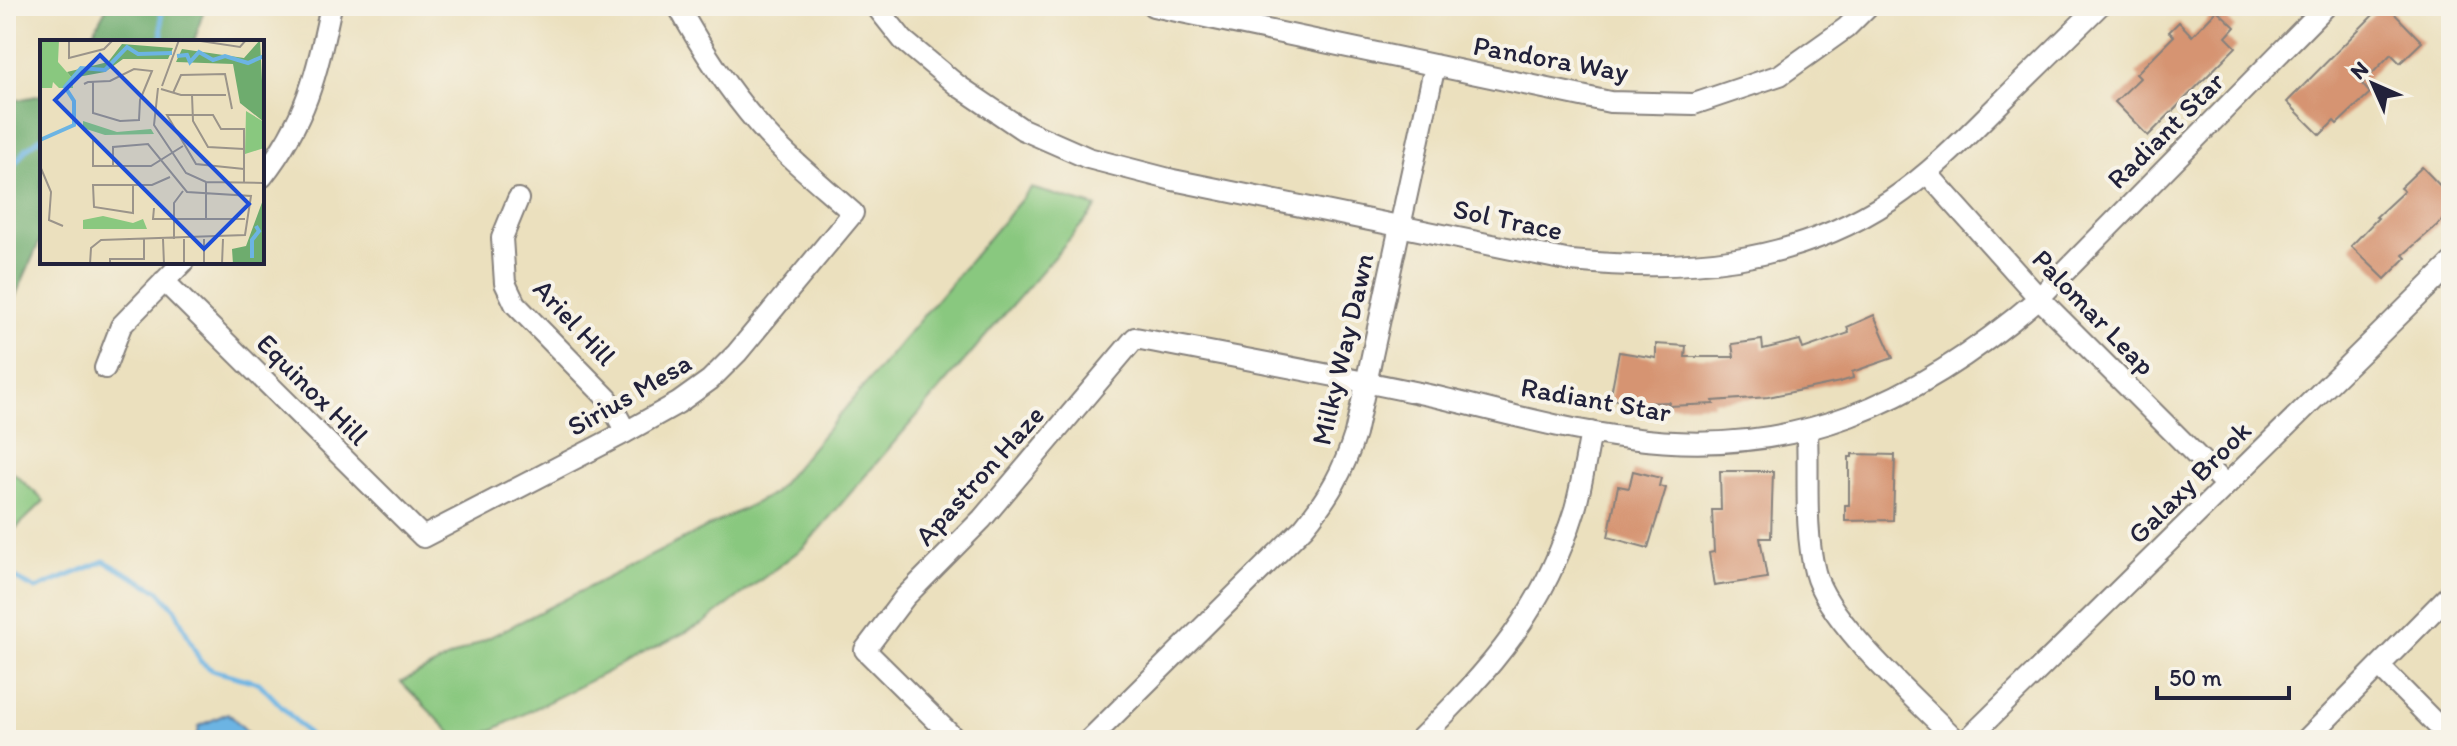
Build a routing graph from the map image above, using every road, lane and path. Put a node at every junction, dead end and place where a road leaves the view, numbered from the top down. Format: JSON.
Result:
{"nodes":[{"id":1,"x":331,"y":6,"type":"edge"},
{"id":2,"x":678,"y":6,"type":"edge"},
{"id":3,"x":876,"y":6,"type":"edge"},
{"id":4,"x":1153,"y":6,"type":"edge"},
{"id":5,"x":1868,"y":6,"type":"edge"},
{"id":6,"x":2099,"y":6,"type":"edge"},
{"id":7,"x":2326,"y":6,"type":"edge"},
{"id":8,"x":1435,"y":65,"type":"junction"},
{"id":9,"x":1927,"y":173,"type":"junction"},
{"id":10,"x":264,"y":174,"type":"edge"},
{"id":11,"x":518,"y":199,"type":"dead end"},
{"id":12,"x":1399,"y":225,"type":"junction"},
{"id":13,"x":181,"y":264,"type":"edge"},
{"id":14,"x":2451,"y":264,"type":"edge"},
{"id":15,"x":164,"y":281,"type":"junction"},
{"id":16,"x":2039,"y":298,"type":"junction"},
{"id":17,"x":1135,"y":338,"type":"joint"},
{"id":18,"x":105,"y":368,"type":"dead end"},
{"id":19,"x":1365,"y":381,"type":"junction"},
{"id":20,"x":1807,"y":431,"type":"junction"},
{"id":21,"x":626,"y":432,"type":"junction"},
{"id":22,"x":1591,"y":432,"type":"junction"},
{"id":23,"x":2226,"y":485,"type":"junction"},
{"id":24,"x":423,"y":537,"type":"joint"},
{"id":25,"x":2451,"y":593,"type":"edge"},
{"id":26,"x":2379,"y":666,"type":"junction"},
{"id":27,"x":2451,"y":739,"type":"edge"},
{"id":28,"x":956,"y":740,"type":"edge"},
{"id":29,"x":1089,"y":740,"type":"edge"},
{"id":30,"x":1419,"y":740,"type":"edge"},
{"id":31,"x":1956,"y":740,"type":"edge"},
{"id":32,"x":1967,"y":740,"type":"edge"},
{"id":33,"x":2306,"y":740,"type":"edge"}],
"edges":[{"from":1,"to":10,"type":"street"},
{"from":2,"to":21,"type":"street","name":"Sirius Mesa"},
{"from":3,"to":12,"type":"street","name":"Sol Trace"},
{"from":4,"to":8,"type":"street","name":"Pandora Way"},
{"from":5,"to":8,"type":"street","name":"Pandora Way"},
{"from":6,"to":9,"type":"street","name":"Sol Trace"},
{"from":7,"to":16,"type":"street","name":"Radiant Star"},
{"from":8,"to":12,"type":"street","name":"Milky Way Dawn"},
{"from":9,"to":12,"type":"street","name":"Sol Trace"},
{"from":9,"to":16,"type":"street","name":"Palomar Leap"},
{"from":11,"to":21,"type":"street","name":"Ariel Hill"},
{"from":12,"to":19,"type":"street","name":"Milky Way Dawn"},
{"from":13,"to":15,"type":"street"},
{"from":14,"to":23,"type":"street","name":"Galaxy Brook"},
{"from":15,"to":18,"type":"street"},
{"from":15,"to":24,"type":"street","name":"Equinox Hill"},
{"from":16,"to":20,"type":"street","name":"Radiant Star"},
{"from":16,"to":23,"type":"street","name":"Palomar Leap"},
{"from":17,"to":19,"type":"street","name":"Radiant Star"},
{"from":17,"to":28,"type":"street","name":"Apastron Haze"},
{"from":19,"to":22,"type":"street","name":"Radiant Star"},
{"from":19,"to":29,"type":"street","name":"Milky Way Dawn"},
{"from":20,"to":22,"type":"street","name":"Radiant Star"},
{"from":20,"to":31,"type":"street"},
{"from":21,"to":24,"type":"street","name":"Sirius Mesa"},
{"from":22,"to":30,"type":"street"},
{"from":23,"to":32,"type":"street","name":"Galaxy Brook"},
{"from":25,"to":26,"type":"street"},
{"from":26,"to":27,"type":"street"},
{"from":26,"to":33,"type":"street"}]}
